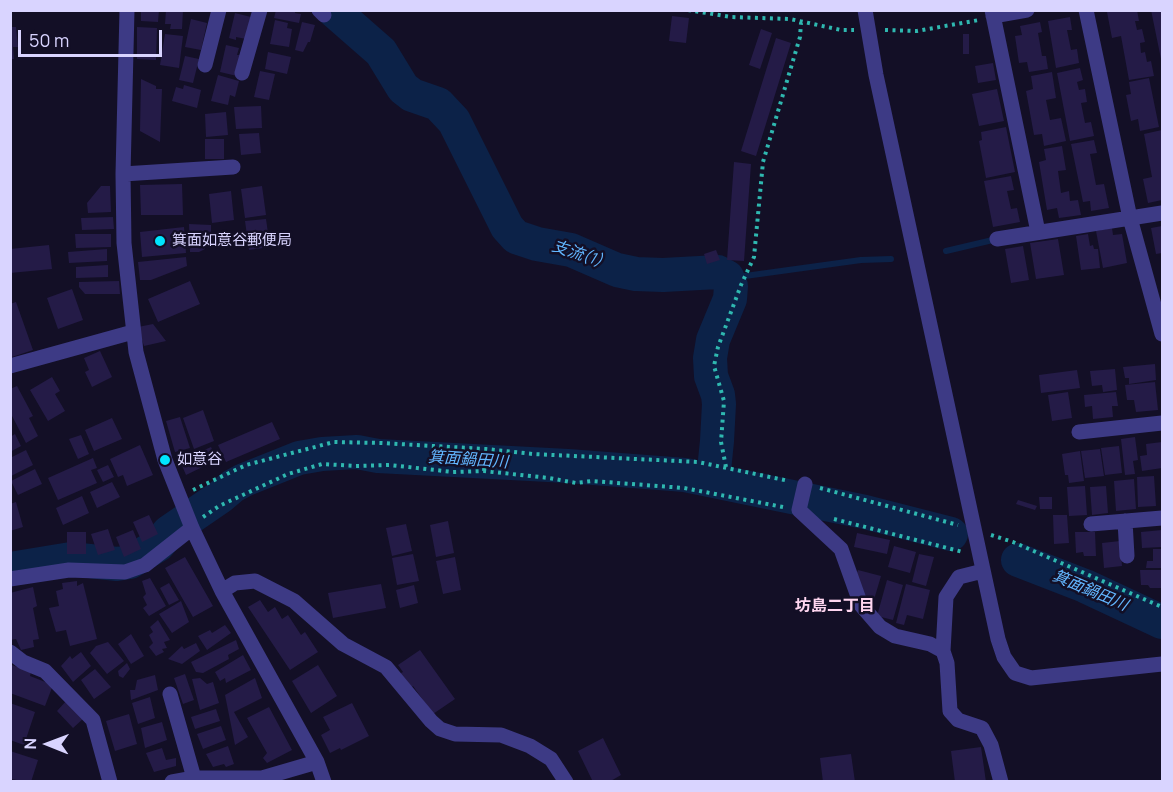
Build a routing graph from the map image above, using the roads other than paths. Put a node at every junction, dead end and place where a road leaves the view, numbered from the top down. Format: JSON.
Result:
{"nodes":[{"id":1,"x":127,"y":10,"type":"edge"},
{"id":2,"x":219,"y":10,"type":"edge"},
{"id":3,"x":260,"y":10,"type":"edge"},
{"id":4,"x":865,"y":10,"type":"edge"},
{"id":5,"x":1027,"y":10,"type":"edge"},
{"id":6,"x":1086,"y":10,"type":"edge"},
{"id":7,"x":992,"y":13,"type":"edge"},
{"id":8,"x":205,"y":65,"type":"dead end"},
{"id":9,"x":242,"y":73,"type":"dead end"},
{"id":10,"x":233,"y":167,"type":"dead end"},
{"id":11,"x":123,"y":174,"type":"junction"},
{"id":12,"x":1162,"y":213,"type":"edge"},
{"id":13,"x":1130,"y":218,"type":"junction"},
{"id":14,"x":1038,"y":232,"type":"junction"},
{"id":15,"x":997,"y":239,"type":"dead end"},
{"id":16,"x":133,"y":332,"type":"junction"},
{"id":17,"x":1162,"y":334,"type":"edge"},
{"id":18,"x":10,"y":366,"type":"edge"},
{"id":19,"x":1162,"y":423,"type":"edge"},
{"id":20,"x":1079,"y":432,"type":"dead end"},
{"id":21,"x":805,"y":486,"type":"road end"},
{"id":22,"x":1162,"y":518,"type":"edge"},
{"id":23,"x":1125,"y":521,"type":"junction"},
{"id":24,"x":1091,"y":524,"type":"dead end"},
{"id":25,"x":191,"y":526,"type":"junction"},
{"id":26,"x":1127,"y":556,"type":"dead end"},
{"id":27,"x":983,"y":570,"type":"junction"},
{"id":28,"x":10,"y":579,"type":"edge"},
{"id":29,"x":222,"y":591,"type":"junction"},
{"id":30,"x":10,"y":651,"type":"edge"},
{"id":31,"x":943,"y":651,"type":"junction"},
{"id":32,"x":1162,"y":664,"type":"edge"},
{"id":33,"x":170,"y":694,"type":"dead end"},
{"id":34,"x":316,"y":762,"type":"junction"},
{"id":35,"x":195,"y":778,"type":"junction"},
{"id":36,"x":224,"y":780,"type":"edge"},
{"id":37,"x":110,"y":782,"type":"edge"},
{"id":38,"x":172,"y":782,"type":"edge"},
{"id":39,"x":324,"y":782,"type":"edge"},
{"id":40,"x":566,"y":782,"type":"edge"},
{"id":41,"x":1001,"y":782,"type":"edge"}],
"edges":[{"from":1,"to":11,"type":"street"},
{"from":2,"to":8,"type":"street"},
{"from":3,"to":9,"type":"street"},
{"from":4,"to":27,"type":"street"},
{"from":5,"to":7,"type":"street"},
{"from":6,"to":13,"type":"street"},
{"from":7,"to":14,"type":"street"},
{"from":10,"to":11,"type":"street"},
{"from":11,"to":16,"type":"street"},
{"from":12,"to":13,"type":"street"},
{"from":13,"to":14,"type":"street"},
{"from":13,"to":17,"type":"street"},
{"from":14,"to":15,"type":"street"},
{"from":16,"to":18,"type":"street"},
{"from":16,"to":25,"type":"street"},
{"from":19,"to":20,"type":"street"},
{"from":21,"to":31,"type":"street"},
{"from":22,"to":23,"type":"street"},
{"from":23,"to":24,"type":"street"},
{"from":23,"to":26,"type":"street"},
{"from":25,"to":28,"type":"street"},
{"from":25,"to":29,"type":"street"},
{"from":27,"to":31,"type":"street"},
{"from":27,"to":32,"type":"street"},
{"from":29,"to":34,"type":"street"},
{"from":29,"to":40,"type":"street"},
{"from":30,"to":37,"type":"street"},
{"from":31,"to":41,"type":"street"},
{"from":33,"to":35,"type":"street"},
{"from":34,"to":36,"type":"street"},
{"from":34,"to":39,"type":"street"},
{"from":35,"to":36,"type":"street"},
{"from":35,"to":38,"type":"street"}]}
